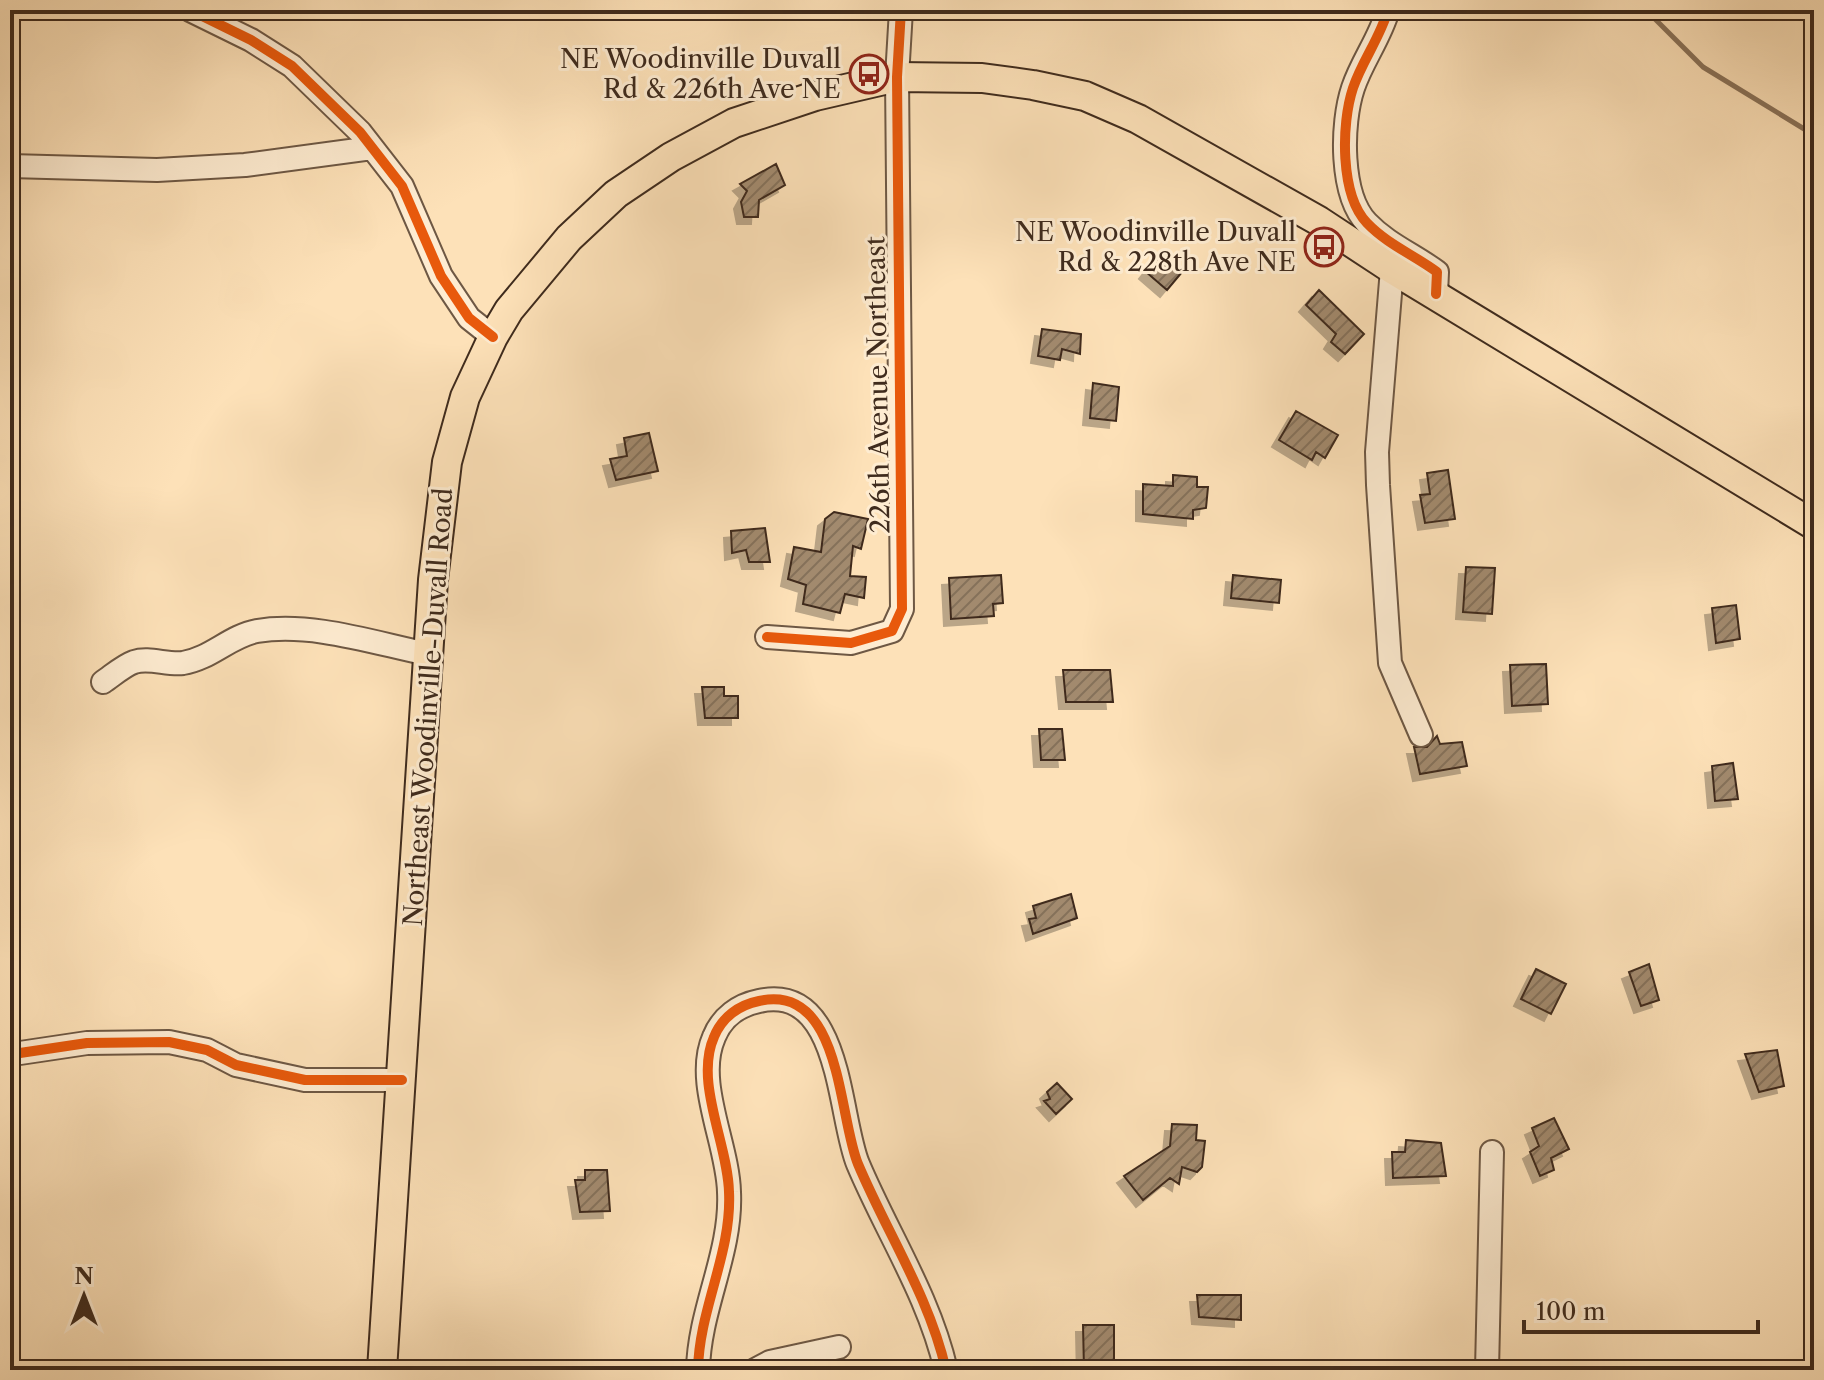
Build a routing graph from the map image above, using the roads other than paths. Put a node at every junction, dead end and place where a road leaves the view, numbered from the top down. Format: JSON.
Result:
{"nodes":[{"id":1,"x":190,"y":10,"type":"edge"},
{"id":2,"x":901,"y":10,"type":"edge"},
{"id":3,"x":1388,"y":10,"type":"edge"},
{"id":4,"x":897,"y":77,"type":"junction"},
{"id":5,"x":372,"y":148,"type":"junction"},
{"id":6,"x":10,"y":166,"type":"edge"},
{"id":7,"x":1392,"y":269,"type":"junction"},
{"id":8,"x":1436,"y":294,"type":"junction"},
{"id":9,"x":493,"y":337,"type":"junction"},
{"id":10,"x":1814,"y":525,"type":"edge"},
{"id":11,"x":767,"y":637,"type":"dead end"},
{"id":12,"x":428,"y":654,"type":"junction"},
{"id":13,"x":103,"y":682,"type":"dead end"},
{"id":14,"x":1421,"y":735,"type":"dead end"},
{"id":15,"x":20,"y":1053,"type":"dead end"},
{"id":16,"x":402,"y":1080,"type":"junction"},
{"id":17,"x":1492,"y":1152,"type":"dead end"},
{"id":18,"x":839,"y":1347,"type":"dead end"},
{"id":19,"x":382,"y":1370,"type":"edge"},
{"id":20,"x":698,"y":1370,"type":"edge"},
{"id":21,"x":755,"y":1370,"type":"edge"},
{"id":22,"x":946,"y":1370,"type":"edge"},
{"id":23,"x":1487,"y":1370,"type":"edge"}],
"edges":[{"from":1,"to":5,"type":"street"},
{"from":2,"to":4,"type":"street","name":"226th Avenue Northeast"},
{"from":3,"to":8,"type":"street"},
{"from":4,"to":7,"type":"main road","name":"Northeast Woodinville-Duvall Road"},
{"from":4,"to":9,"type":"main road","name":"Northeast Woodinville-Duvall Road"},
{"from":4,"to":11,"type":"street","name":"226th Avenue Northeast"},
{"from":5,"to":6,"type":"street"},
{"from":5,"to":9,"type":"street"},
{"from":7,"to":8,"type":"main road","name":"Northeast Woodinville-Duvall Road"},
{"from":7,"to":14,"type":"street"},
{"from":8,"to":10,"type":"main road","name":"Northeast Woodinville-Duvall Road"},
{"from":9,"to":12,"type":"main road","name":"Northeast Woodinville-Duvall Road"},
{"from":12,"to":13,"type":"street"},
{"from":12,"to":16,"type":"main road","name":"Northeast Woodinville-Duvall Road"},
{"from":15,"to":16,"type":"street"},
{"from":16,"to":19,"type":"main road","name":"Northeast Woodinville-Duvall Road"},
{"from":17,"to":23,"type":"street"},
{"from":18,"to":21,"type":"street"},
{"from":20,"to":22,"type":"street"}]}
